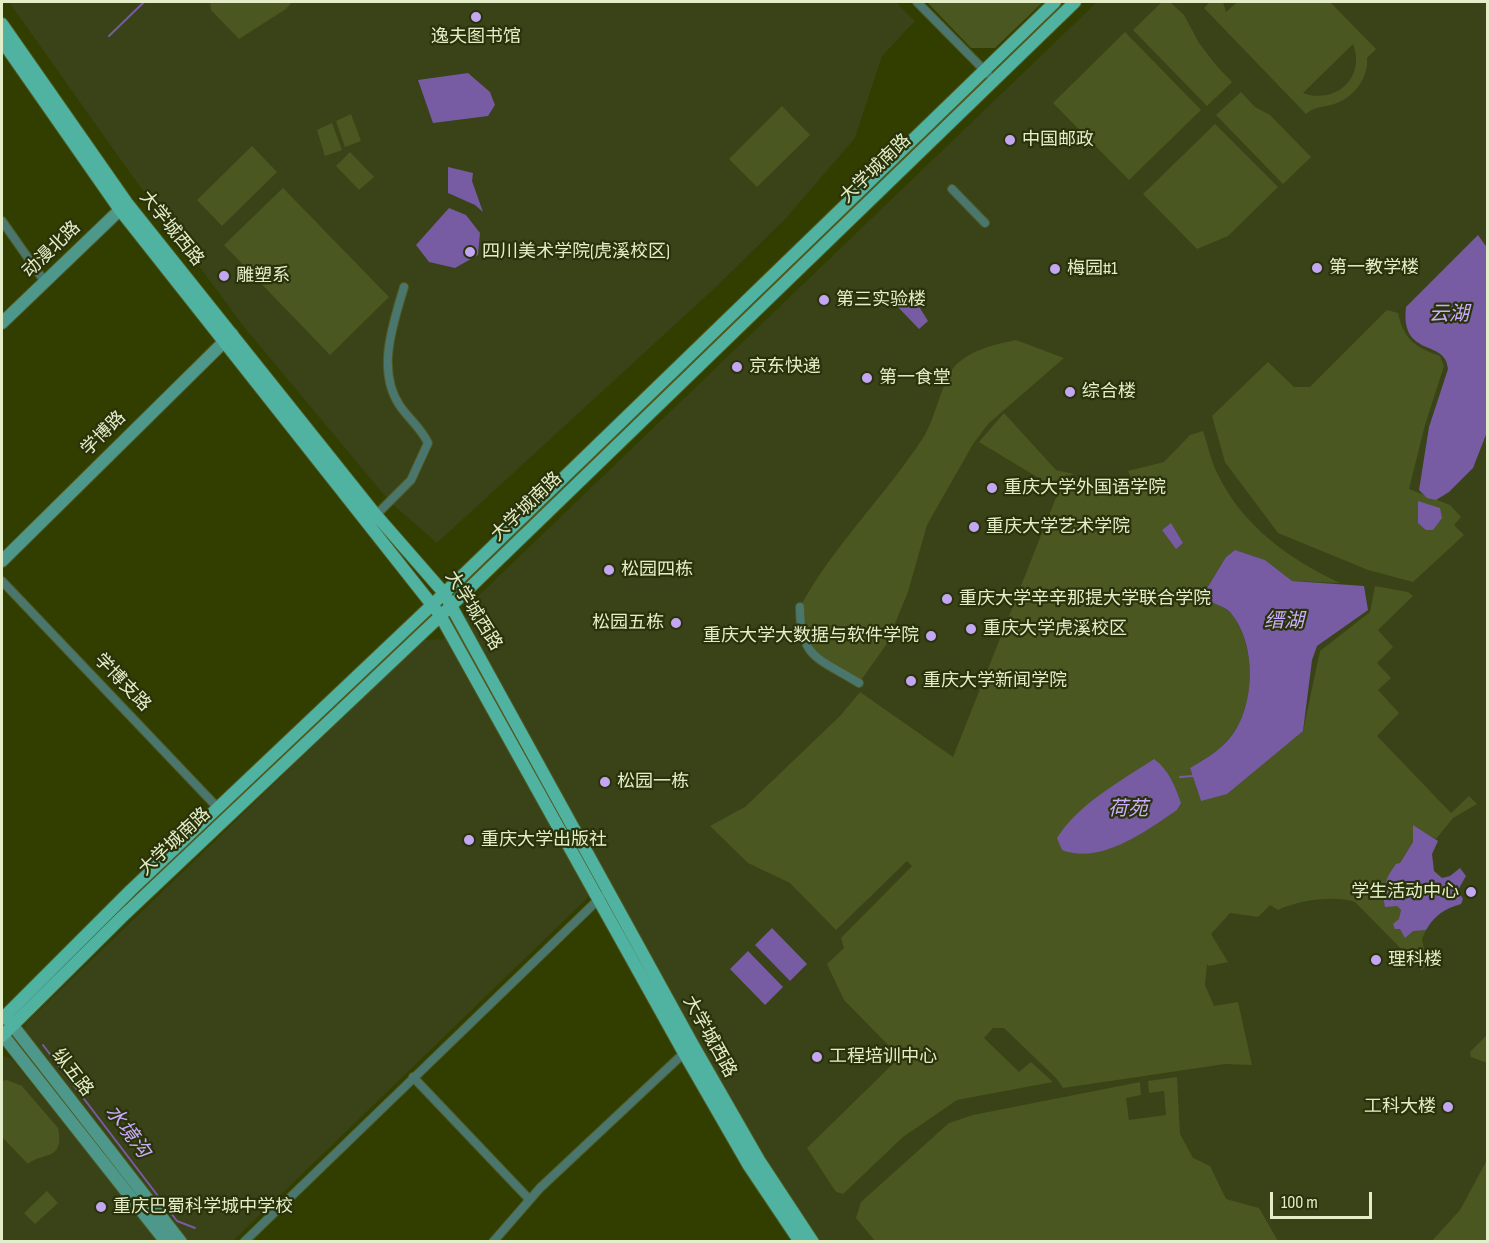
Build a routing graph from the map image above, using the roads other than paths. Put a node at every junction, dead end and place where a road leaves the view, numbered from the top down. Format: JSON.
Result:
{"nodes":[{"id":1,"x":917,"y":2,"type":"edge"},
{"id":2,"x":1055,"y":2,"type":"edge"},
{"id":3,"x":1075,"y":2,"type":"edge"},
{"id":4,"x":2,"y":24,"type":"edge"},
{"id":5,"x":2,"y":41,"type":"edge"},
{"id":6,"x":984,"y":71,"type":"junction"},
{"id":7,"x":995,"y":79,"type":"junction"},
{"id":8,"x":952,"y":189,"type":"dead end"},
{"id":9,"x":123,"y":207,"type":"junction"},
{"id":10,"x":2,"y":221,"type":"edge"},
{"id":11,"x":985,"y":223,"type":"dead end"},
{"id":12,"x":45,"y":282,"type":"junction"},
{"id":13,"x":404,"y":287,"type":"dead end"},
{"id":14,"x":2,"y":323,"type":"edge"},
{"id":15,"x":229,"y":337,"type":"junction"},
{"id":16,"x":375,"y":515,"type":"junction"},
{"id":17,"x":2,"y":561,"type":"edge"},
{"id":18,"x":2,"y":581,"type":"edge"},
{"id":19,"x":444,"y":593,"type":"junction"},
{"id":20,"x":452,"y":605,"type":"junction"},
{"id":21,"x":800,"y":607,"type":"dead end"},
{"id":22,"x":437,"y":610,"type":"junction"},
{"id":23,"x":859,"y":683,"type":"dead end"},
{"id":24,"x":218,"y":808,"type":"junction"},
{"id":25,"x":604,"y":895,"type":"junction"},
{"id":26,"x":5,"y":1018,"type":"edge"},
{"id":27,"x":2,"y":1035,"type":"edge"},
{"id":28,"x":684,"y":1053,"type":"junction"},
{"id":29,"x":413,"y":1077,"type":"junction"},
{"id":30,"x":529,"y":1199,"type":"junction"},
{"id":31,"x":808,"y":1241,"type":"edge"},
{"id":32,"x":166,"y":1242,"type":"edge"},
{"id":33,"x":181,"y":1242,"type":"edge"},
{"id":34,"x":244,"y":1242,"type":"edge"},
{"id":35,"x":493,"y":1242,"type":"edge"}],
"edges":[{"from":1,"to":6,"type":"street"},
{"from":2,"to":6,"type":"main road","name":"大学城南路"},
{"from":3,"to":7,"type":"main road","name":"大学城南路"},
{"from":4,"to":9,"type":"main road","name":"大学城西路"},
{"from":5,"to":9,"type":"main road","name":"大学城西路"},
{"from":6,"to":7,"type":"street"},
{"from":6,"to":19,"type":"main road","name":"大学城南路"},
{"from":7,"to":20,"type":"main road","name":"大学城南路"},
{"from":8,"to":11,"type":"street"},
{"from":9,"to":12,"type":"main road","name":"动漫北路"},
{"from":9,"to":15,"type":"main road","name":"大学城西路"},
{"from":10,"to":12,"type":"street"},
{"from":12,"to":14,"type":"main road","name":"动漫北路"},
{"from":13,"to":16,"type":"street"},
{"from":15,"to":16,"type":"main road","name":"大学城西路"},
{"from":15,"to":17,"type":"main road","name":"学博路"},
{"from":15,"to":22,"type":"main road","name":"大学城西路"},
{"from":16,"to":19,"type":"main road","name":"大学城西路"},
{"from":18,"to":24,"type":"street","name":"学博支路"},
{"from":19,"to":20,"type":"main road","name":"大学城西路"},
{"from":19,"to":22,"type":"main road","name":"大学城南路"},
{"from":20,"to":22,"type":"main road","name":"大学城南路"},
{"from":20,"to":25,"type":"main road","name":"大学城西路"},
{"from":21,"to":23,"type":"street"},
{"from":22,"to":24,"type":"main road","name":"大学城南路"},
{"from":22,"to":25,"type":"main road","name":"大学城西路"},
{"from":22,"to":26,"type":"main road","name":"大学城南路"},
{"from":24,"to":26,"type":"main road","name":"大学城南路"},
{"from":25,"to":28,"type":"main road","name":"大学城西路"},
{"from":25,"to":29,"type":"street"},
{"from":25,"to":31,"type":"main road","name":"大学城西路"},
{"from":26,"to":27,"type":"main road","name":"大学城南路"},
{"from":26,"to":33,"type":"main road","name":"纵五路"},
{"from":27,"to":32,"type":"main road","name":"纵五路"},
{"from":28,"to":30,"type":"street"},
{"from":28,"to":31,"type":"main road","name":"大学城西路"},
{"from":29,"to":30,"type":"street"},
{"from":29,"to":34,"type":"street"},
{"from":30,"to":35,"type":"street"}]}
